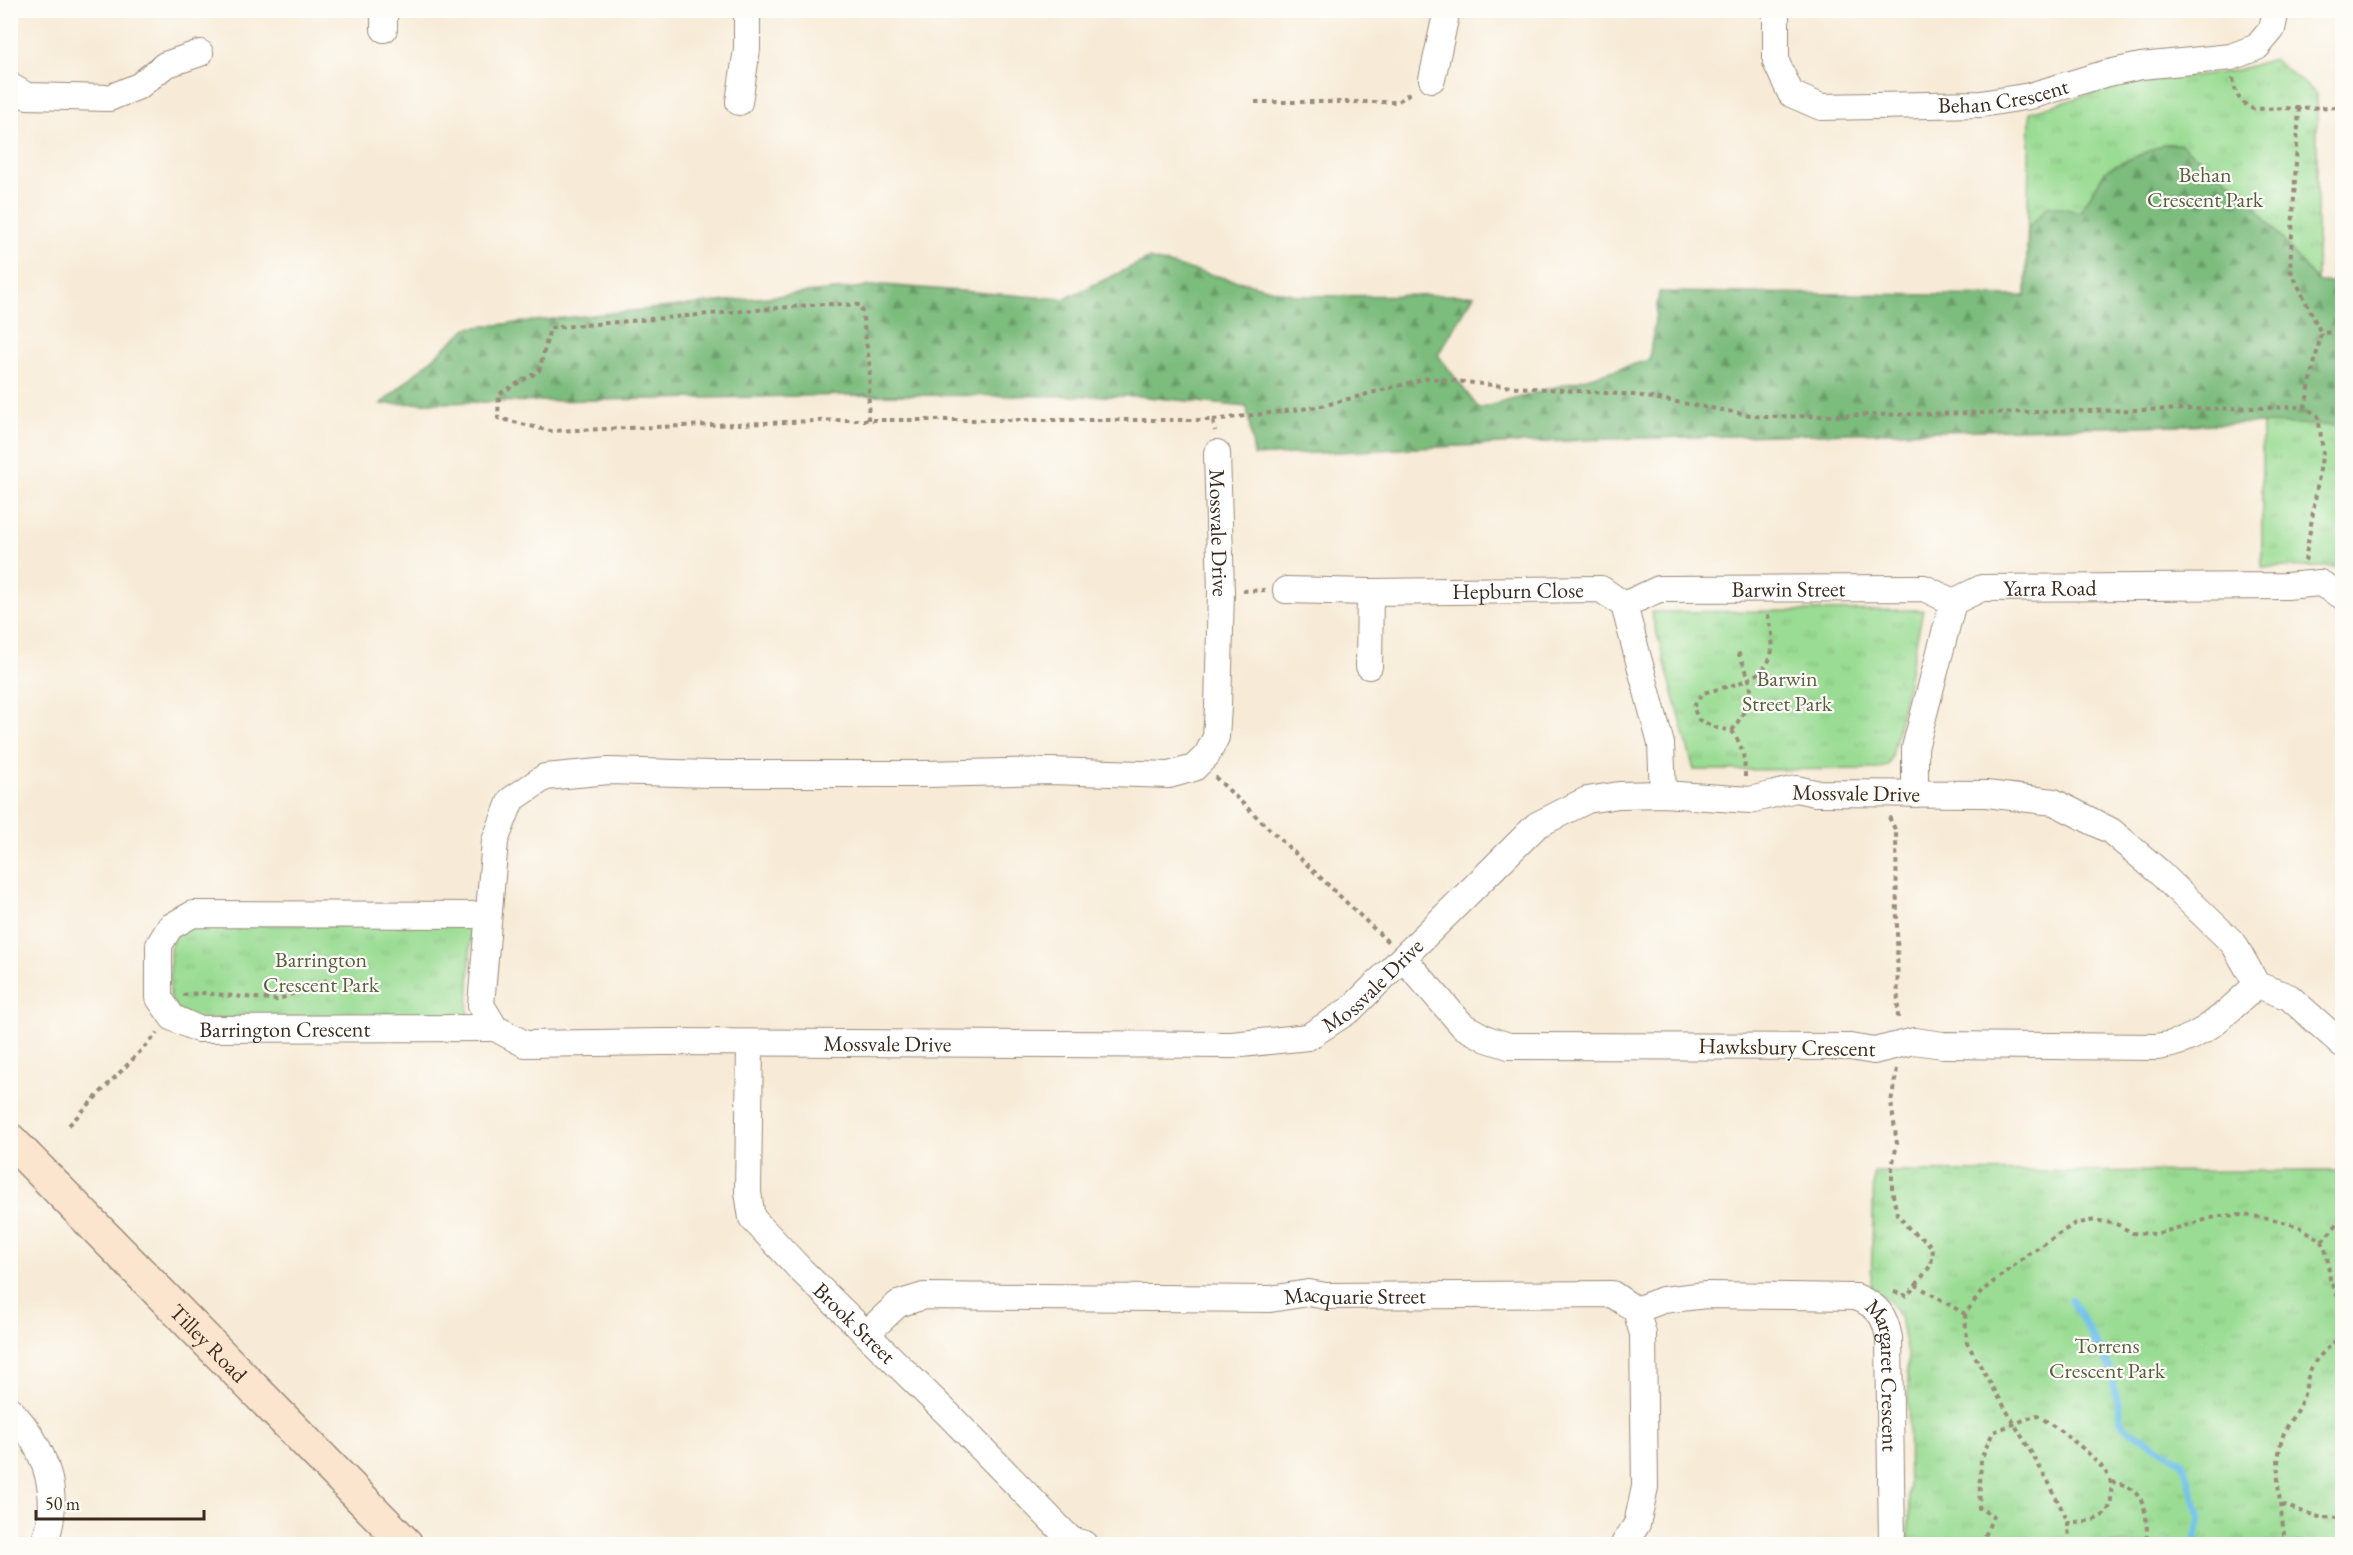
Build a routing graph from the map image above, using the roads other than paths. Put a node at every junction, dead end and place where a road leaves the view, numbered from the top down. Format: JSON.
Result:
{"nodes":[{"id":1,"x":747,"y":10,"type":"edge"},
{"id":2,"x":1448,"y":10,"type":"edge"},
{"id":3,"x":1776,"y":10,"type":"edge"},
{"id":4,"x":2276,"y":10,"type":"edge"},
{"id":5,"x":200,"y":53,"type":"dead end"},
{"id":6,"x":1432,"y":79,"type":"road end"},
{"id":7,"x":10,"y":86,"type":"edge"},
{"id":8,"x":739,"y":102,"type":"dead end"},
{"id":9,"x":1217,"y":453,"type":"road end"},
{"id":10,"x":1286,"y":590,"type":"road end"},
{"id":11,"x":1370,"y":592,"type":"junction"},
{"id":12,"x":2343,"y":596,"type":"edge"},
{"id":13,"x":1953,"y":602,"type":"junction"},
{"id":14,"x":1624,"y":605,"type":"junction"},
{"id":15,"x":1369,"y":666,"type":"dead end"},
{"id":16,"x":1663,"y":794,"type":"junction"},
{"id":17,"x":1915,"y":794,"type":"junction"},
{"id":18,"x":488,"y":915,"type":"junction"},
{"id":19,"x":1403,"y":958,"type":"junction"},
{"id":20,"x":2257,"y":985,"type":"junction"},
{"id":21,"x":495,"y":1028,"type":"junction"},
{"id":22,"x":750,"y":1044,"type":"junction"},
{"id":23,"x":2343,"y":1044,"type":"edge"},
{"id":24,"x":10,"y":1140,"type":"edge"},
{"id":25,"x":1636,"y":1310,"type":"junction"},
{"id":26,"x":867,"y":1333,"type":"junction"},
{"id":27,"x":10,"y":1410,"type":"edge"},
{"id":28,"x":1630,"y":1534,"type":"edge"},
{"id":29,"x":44,"y":1545,"type":"edge"},
{"id":30,"x":406,"y":1545,"type":"edge"},
{"id":31,"x":1085,"y":1545,"type":"edge"},
{"id":32,"x":1892,"y":1545,"type":"edge"}],
"edges":[{"from":1,"to":8,"type":"street"},
{"from":2,"to":6,"type":"street"},
{"from":3,"to":4,"type":"street","name":"Behan Crescent"},
{"from":5,"to":7,"type":"street"},
{"from":9,"to":18,"type":"street","name":"Mossvale Drive"},
{"from":10,"to":11,"type":"street","name":"Hepburn Close"},
{"from":11,"to":14,"type":"street","name":"Hepburn Close"},
{"from":11,"to":15,"type":"street"},
{"from":12,"to":13,"type":"street","name":"Yarra Road"},
{"from":13,"to":14,"type":"street","name":"Barwin Street"},
{"from":13,"to":17,"type":"street"},
{"from":14,"to":16,"type":"street"},
{"from":16,"to":17,"type":"street","name":"Mossvale Drive"},
{"from":16,"to":19,"type":"street","name":"Mossvale Drive"},
{"from":17,"to":20,"type":"street","name":"Mossvale Drive"},
{"from":18,"to":21,"type":"street","name":"Mossvale Drive"},
{"from":18,"to":21,"type":"street","name":"Barrington Crescent"},
{"from":19,"to":20,"type":"street","name":"Hawksbury Crescent"},
{"from":19,"to":22,"type":"street","name":"Mossvale Drive"},
{"from":20,"to":23,"type":"street"},
{"from":21,"to":22,"type":"street","name":"Mossvale Drive"},
{"from":22,"to":26,"type":"street","name":"Brook Street"},
{"from":24,"to":30,"type":"main road","name":"Tilley Road"},
{"from":25,"to":26,"type":"street","name":"Macquarie Street"},
{"from":25,"to":28,"type":"street"},
{"from":25,"to":32,"type":"street","name":"Margaret Crescent"},
{"from":26,"to":31,"type":"street","name":"Brook Street"},
{"from":27,"to":29,"type":"street"}]}
